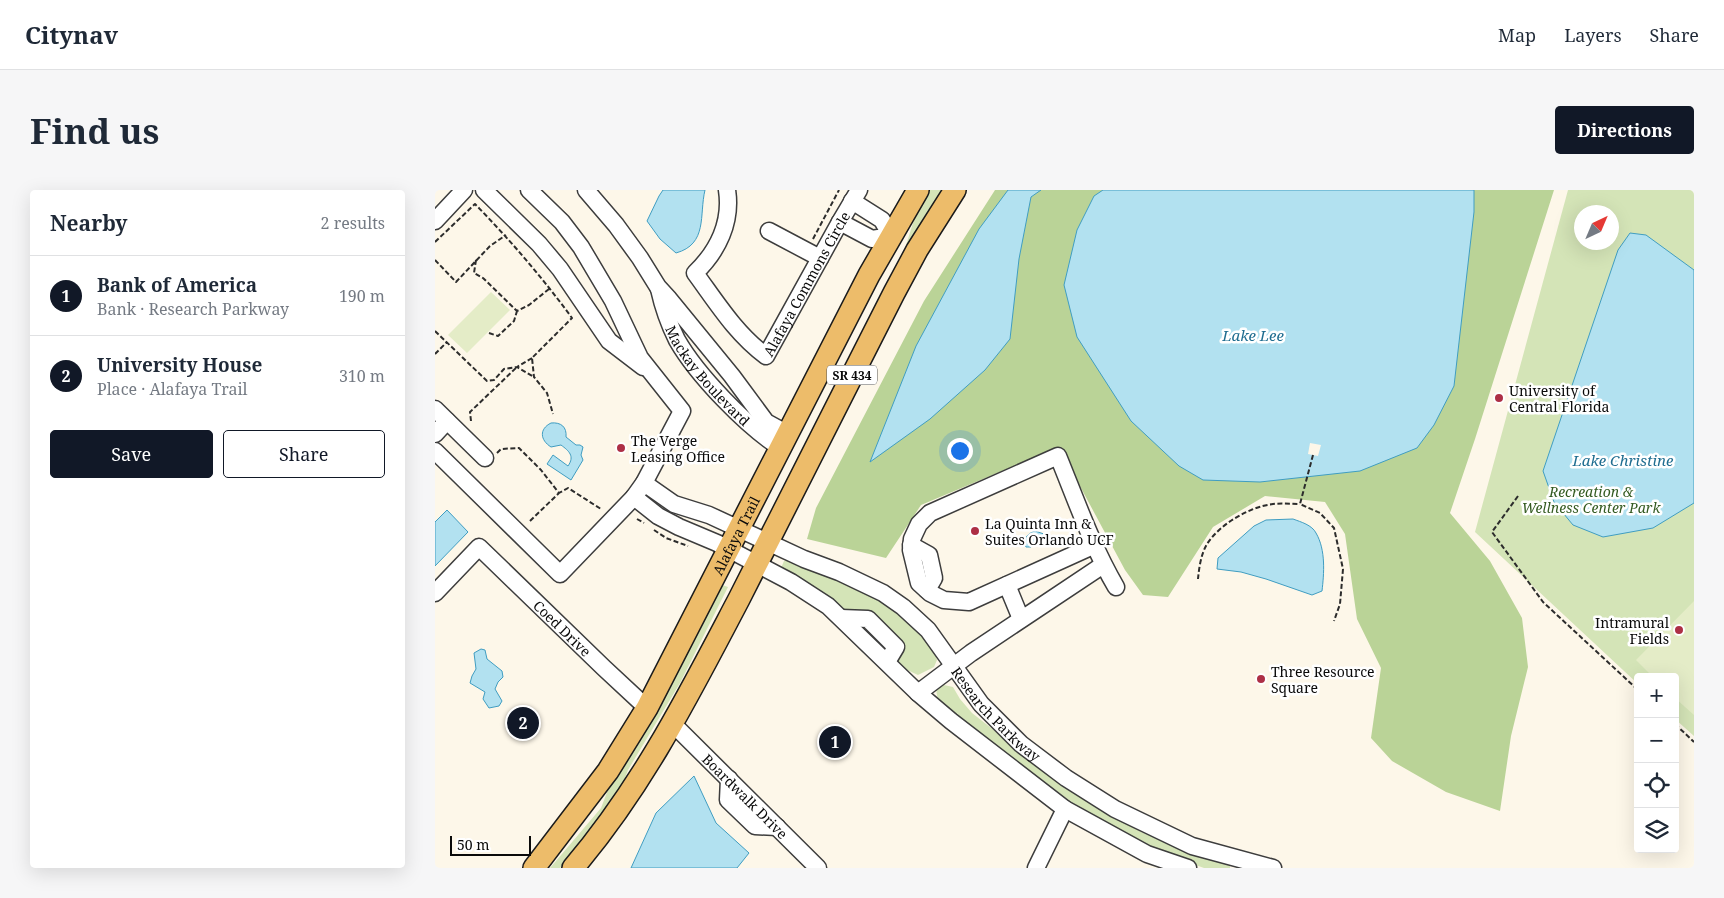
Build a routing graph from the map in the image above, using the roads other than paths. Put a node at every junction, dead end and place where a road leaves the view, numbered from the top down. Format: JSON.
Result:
{"nodes":[{"id":1,"x":464,"y":190,"type":"edge"},
{"id":2,"x":484,"y":190,"type":"edge"},
{"id":3,"x":529,"y":190,"type":"edge"},
{"id":4,"x":586,"y":190,"type":"edge"},
{"id":5,"x":727,"y":190,"type":"edge"},
{"id":6,"x":918,"y":190,"type":"edge"},
{"id":7,"x":955,"y":190,"type":"edge"},
{"id":8,"x":855,"y":196,"type":"edge"},
{"id":9,"x":435,"y":221,"type":"edge"},
{"id":10,"x":837,"y":228,"type":"junction"},
{"id":11,"x":769,"y":231,"type":"dead end"},
{"id":12,"x":891,"y":236,"type":"junction"},
{"id":13,"x":815,"y":252,"type":"junction"},
{"id":14,"x":651,"y":373,"type":"junction"},
{"id":15,"x":441,"y":415,"type":"edge"},
{"id":16,"x":435,"y":434,"type":"edge"},
{"id":17,"x":785,"y":441,"type":"junction"},
{"id":18,"x":435,"y":451,"type":"edge"},
{"id":19,"x":489,"y":457,"type":"road end"},
{"id":20,"x":644,"y":483,"type":"junction"},
{"id":21,"x":634,"y":497,"type":"junction"},
{"id":22,"x":740,"y":530,"type":"junction"},
{"id":23,"x":768,"y":542,"type":"junction"},
{"id":24,"x":1095,"y":546,"type":"junction"},
{"id":25,"x":730,"y":550,"type":"junction"},
{"id":26,"x":757,"y":564,"type":"junction"},
{"id":27,"x":1103,"y":565,"type":"junction"},
{"id":28,"x":1007,"y":585,"type":"junction"},
{"id":29,"x":1116,"y":587,"type":"dead end"},
{"id":30,"x":435,"y":593,"type":"edge"},
{"id":31,"x":1021,"y":619,"type":"junction"},
{"id":32,"x":954,"y":666,"type":"junction"},
{"id":33,"x":918,"y":693,"type":"junction"},
{"id":34,"x":647,"y":708,"type":"junction"},
{"id":35,"x":673,"y":724,"type":"junction"},
{"id":36,"x":1065,"y":809,"type":"junction"},
{"id":37,"x":536,"y":867,"type":"edge"},
{"id":38,"x":1268,"y":867,"type":"edge"},
{"id":39,"x":573,"y":868,"type":"edge"},
{"id":40,"x":819,"y":868,"type":"edge"},
{"id":41,"x":1036,"y":868,"type":"edge"},
{"id":42,"x":1188,"y":868,"type":"edge"}],
"edges":[{"from":1,"to":9,"type":"street"},
{"from":2,"to":14,"type":"street"},
{"from":3,"to":14,"type":"street"},
{"from":4,"to":17,"type":"street","name":"Mackay Boulevard"},
{"from":5,"to":13,"type":"street","name":"Alafaya Commons Circle"},
{"from":6,"to":12,"type":"main road","name":"Alafaya Trail","number":"SR 434"},
{"from":7,"to":23,"type":"main road","number":"SR 434"},
{"from":8,"to":10,"type":"street","name":"Alafaya Commons Circle"},
{"from":8,"to":12,"type":"street"},
{"from":10,"to":12,"type":"street"},
{"from":10,"to":13,"type":"street","name":"Alafaya Commons Circle"},
{"from":11,"to":13,"type":"street"},
{"from":12,"to":17,"type":"main road","name":"Alafaya Trail","number":"SR 434"},
{"from":14,"to":20,"type":"street"},
{"from":15,"to":16,"type":"street"},
{"from":15,"to":19,"type":"street"},
{"from":17,"to":22,"type":"main road","name":"Alafaya Trail","number":"SR 434"},
{"from":18,"to":21,"type":"street"},
{"from":20,"to":21,"type":"street"},
{"from":20,"to":22,"type":"street","name":"Research Parkway"},
{"from":21,"to":25,"type":"street","name":"Research Parkway"},
{"from":22,"to":23,"type":"street","name":"Research Parkway"},
{"from":22,"to":25,"type":"main road","name":"Alafaya Trail","number":"SR 434"},
{"from":23,"to":26,"type":"main road","number":"SR 434"},
{"from":23,"to":32,"type":"street","name":"Research Parkway"},
{"from":24,"to":27,"type":"street"},
{"from":24,"to":28,"type":"street"},
{"from":24,"to":28,"type":"street"},
{"from":25,"to":26,"type":"street","name":"Research Parkway"},
{"from":25,"to":34,"type":"main road","name":"Alafaya Trail","number":"SR 434"},
{"from":26,"to":33,"type":"street","name":"Research Parkway"},
{"from":26,"to":35,"type":"main road","number":"SR 434"},
{"from":27,"to":29,"type":"street"},
{"from":27,"to":31,"type":"street"},
{"from":28,"to":31,"type":"street"},
{"from":30,"to":34,"type":"street","name":"Coed Drive"},
{"from":31,"to":32,"type":"street"},
{"from":32,"to":33,"type":"street"},
{"from":32,"to":38,"type":"street","name":"Research Parkway"},
{"from":33,"to":36,"type":"street","name":"Research Parkway"},
{"from":34,"to":37,"type":"main road","name":"Alafaya Trail","number":"SR 434"},
{"from":35,"to":39,"type":"main road","number":"SR 434"},
{"from":35,"to":40,"type":"street","name":"Boardwalk Drive"},
{"from":36,"to":41,"type":"street"},
{"from":36,"to":42,"type":"street","name":"Research Parkway"}]}
